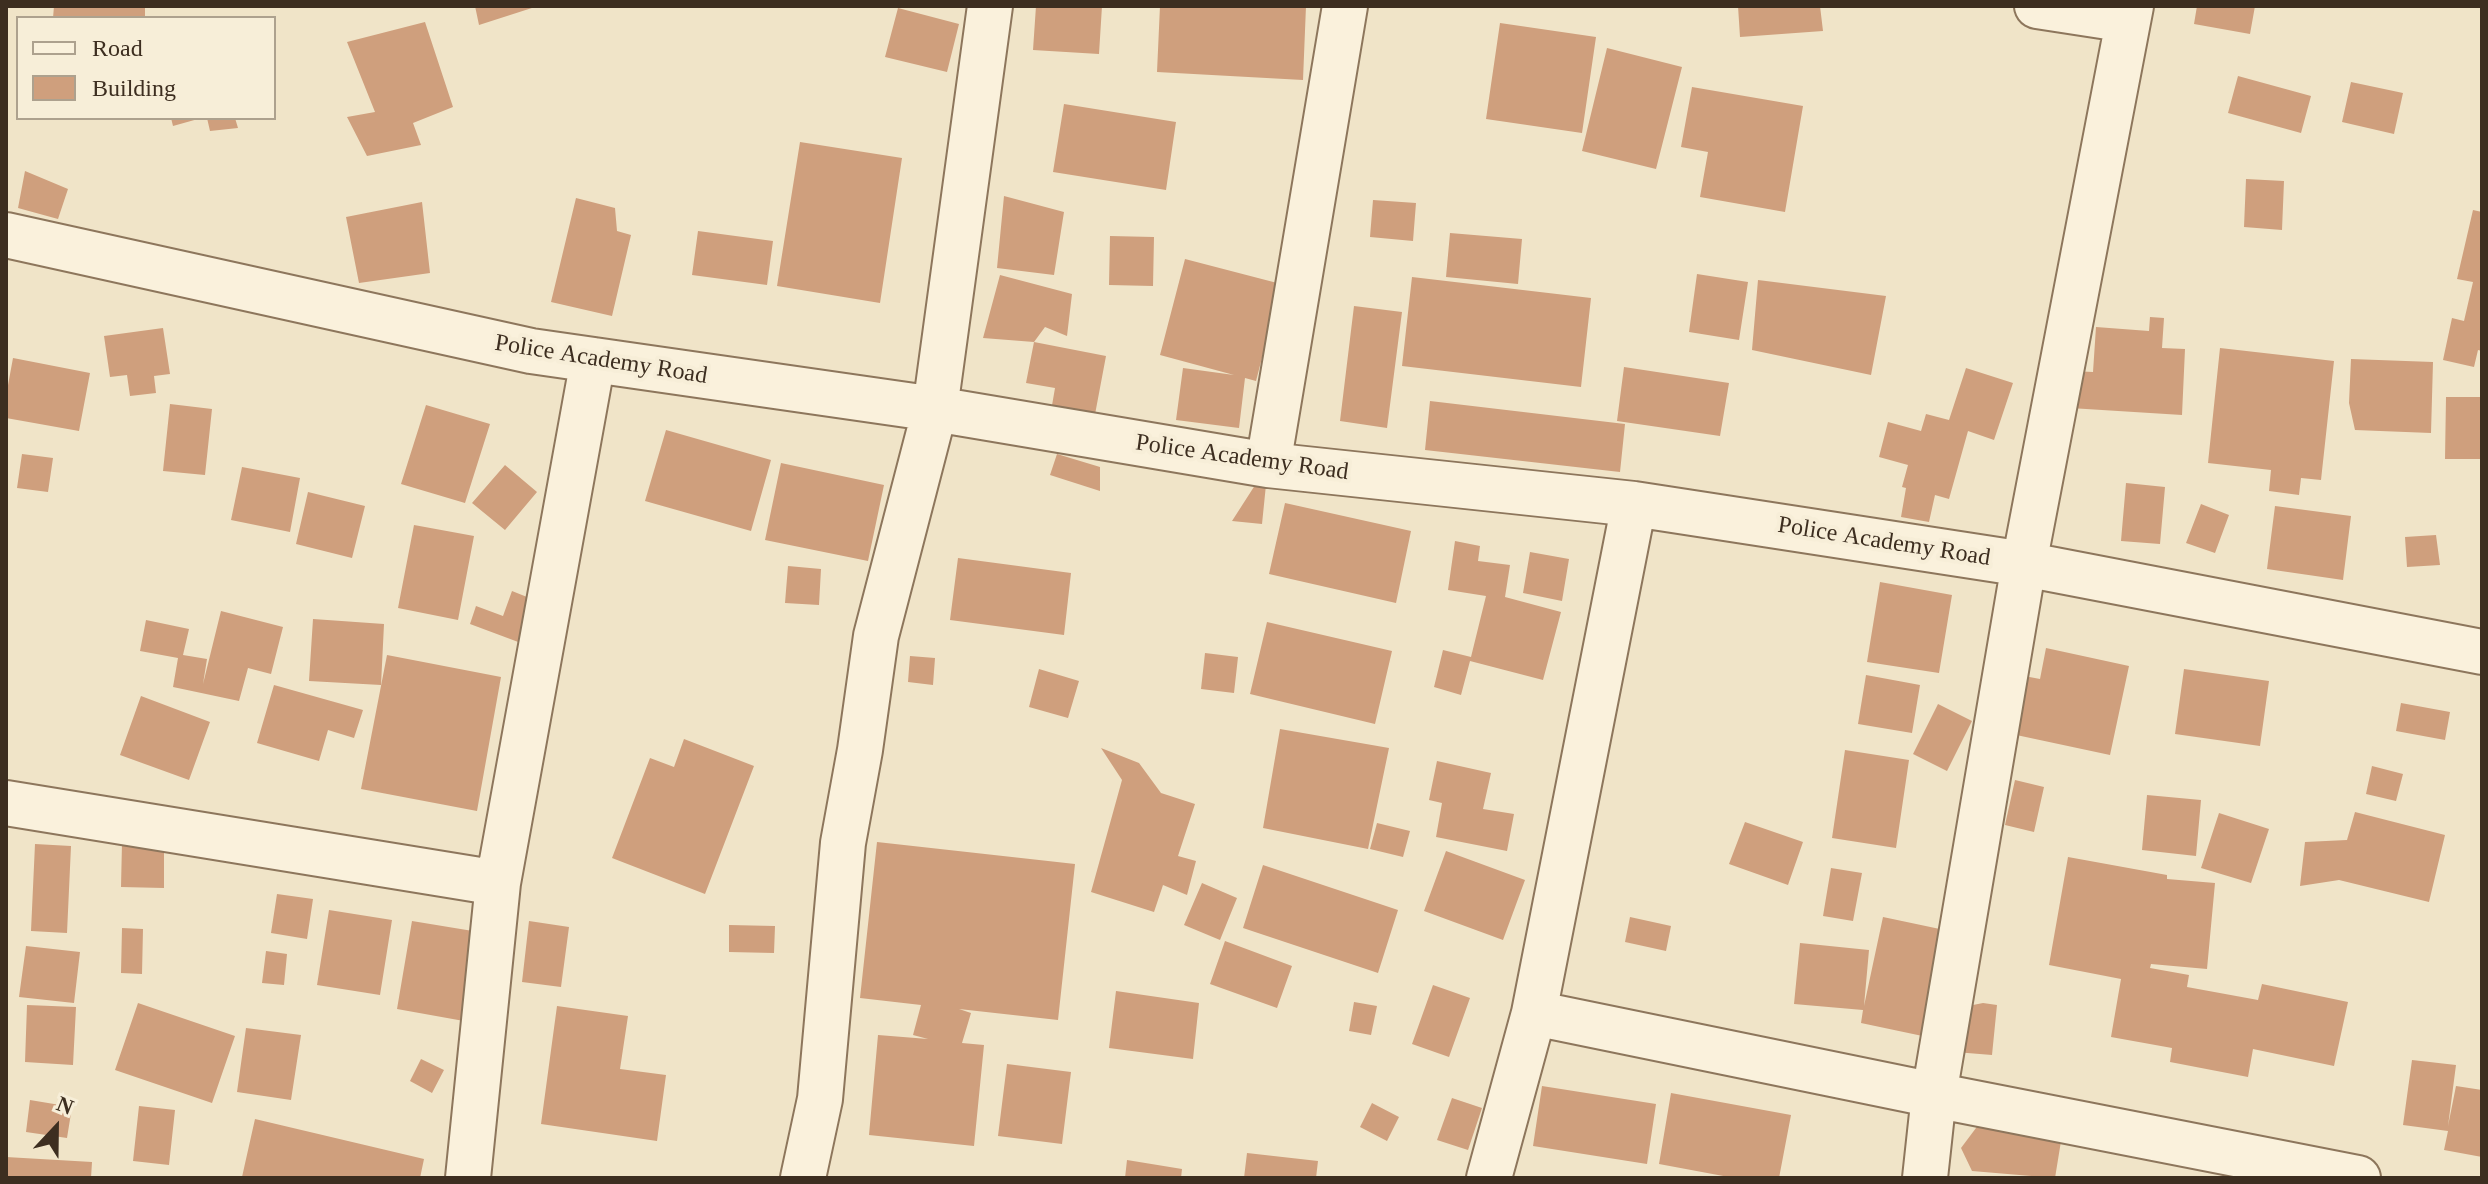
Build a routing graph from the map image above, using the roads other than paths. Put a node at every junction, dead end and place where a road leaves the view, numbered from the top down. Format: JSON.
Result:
{"nodes":[{"id":1,"x":990,"y":6,"type":"edge"},
{"id":2,"x":1345,"y":6,"type":"edge"},
{"id":3,"x":2037,"y":6,"type":"edge"},
{"id":4,"x":2129,"y":13,"type":"edge"},
{"id":5,"x":6,"y":235,"type":"edge"},
{"id":6,"x":593,"y":360,"type":"junction"},
{"id":7,"x":935,"y":409,"type":"junction"},
{"id":8,"x":1268,"y":465,"type":"junction"},
{"id":9,"x":1634,"y":504,"type":"junction"},
{"id":10,"x":2024,"y":564,"type":"junction"},
{"id":11,"x":2482,"y":652,"type":"edge"},
{"id":12,"x":6,"y":803,"type":"edge"},
{"id":13,"x":498,"y":883,"type":"junction"},
{"id":14,"x":1534,"y":1013,"type":"junction"},
{"id":15,"x":1934,"y":1095,"type":"junction"},
{"id":16,"x":468,"y":1178,"type":"edge"},
{"id":17,"x":803,"y":1178,"type":"edge"},
{"id":18,"x":1489,"y":1178,"type":"edge"},
{"id":19,"x":1925,"y":1178,"type":"edge"},
{"id":20,"x":2358,"y":1178,"type":"edge"}],
"edges":[{"from":1,"to":7,"type":"street"},
{"from":2,"to":8,"type":"street"},
{"from":3,"to":4,"type":"street"},
{"from":4,"to":10,"type":"street"},
{"from":5,"to":6,"type":"street","name":"Police Academy Road"},
{"from":6,"to":7,"type":"street","name":"Police Academy Road"},
{"from":6,"to":13,"type":"street"},
{"from":7,"to":8,"type":"street","name":"Police Academy Road"},
{"from":7,"to":17,"type":"street"},
{"from":8,"to":9,"type":"street","name":"Police Academy Road"},
{"from":9,"to":10,"type":"street","name":"Police Academy Road"},
{"from":9,"to":14,"type":"street"},
{"from":10,"to":11,"type":"street","name":"Police Academy Road"},
{"from":10,"to":15,"type":"street"},
{"from":12,"to":13,"type":"street"},
{"from":13,"to":16,"type":"street"},
{"from":14,"to":15,"type":"street"},
{"from":14,"to":18,"type":"street"},
{"from":15,"to":19,"type":"street"},
{"from":15,"to":20,"type":"street"}]}
